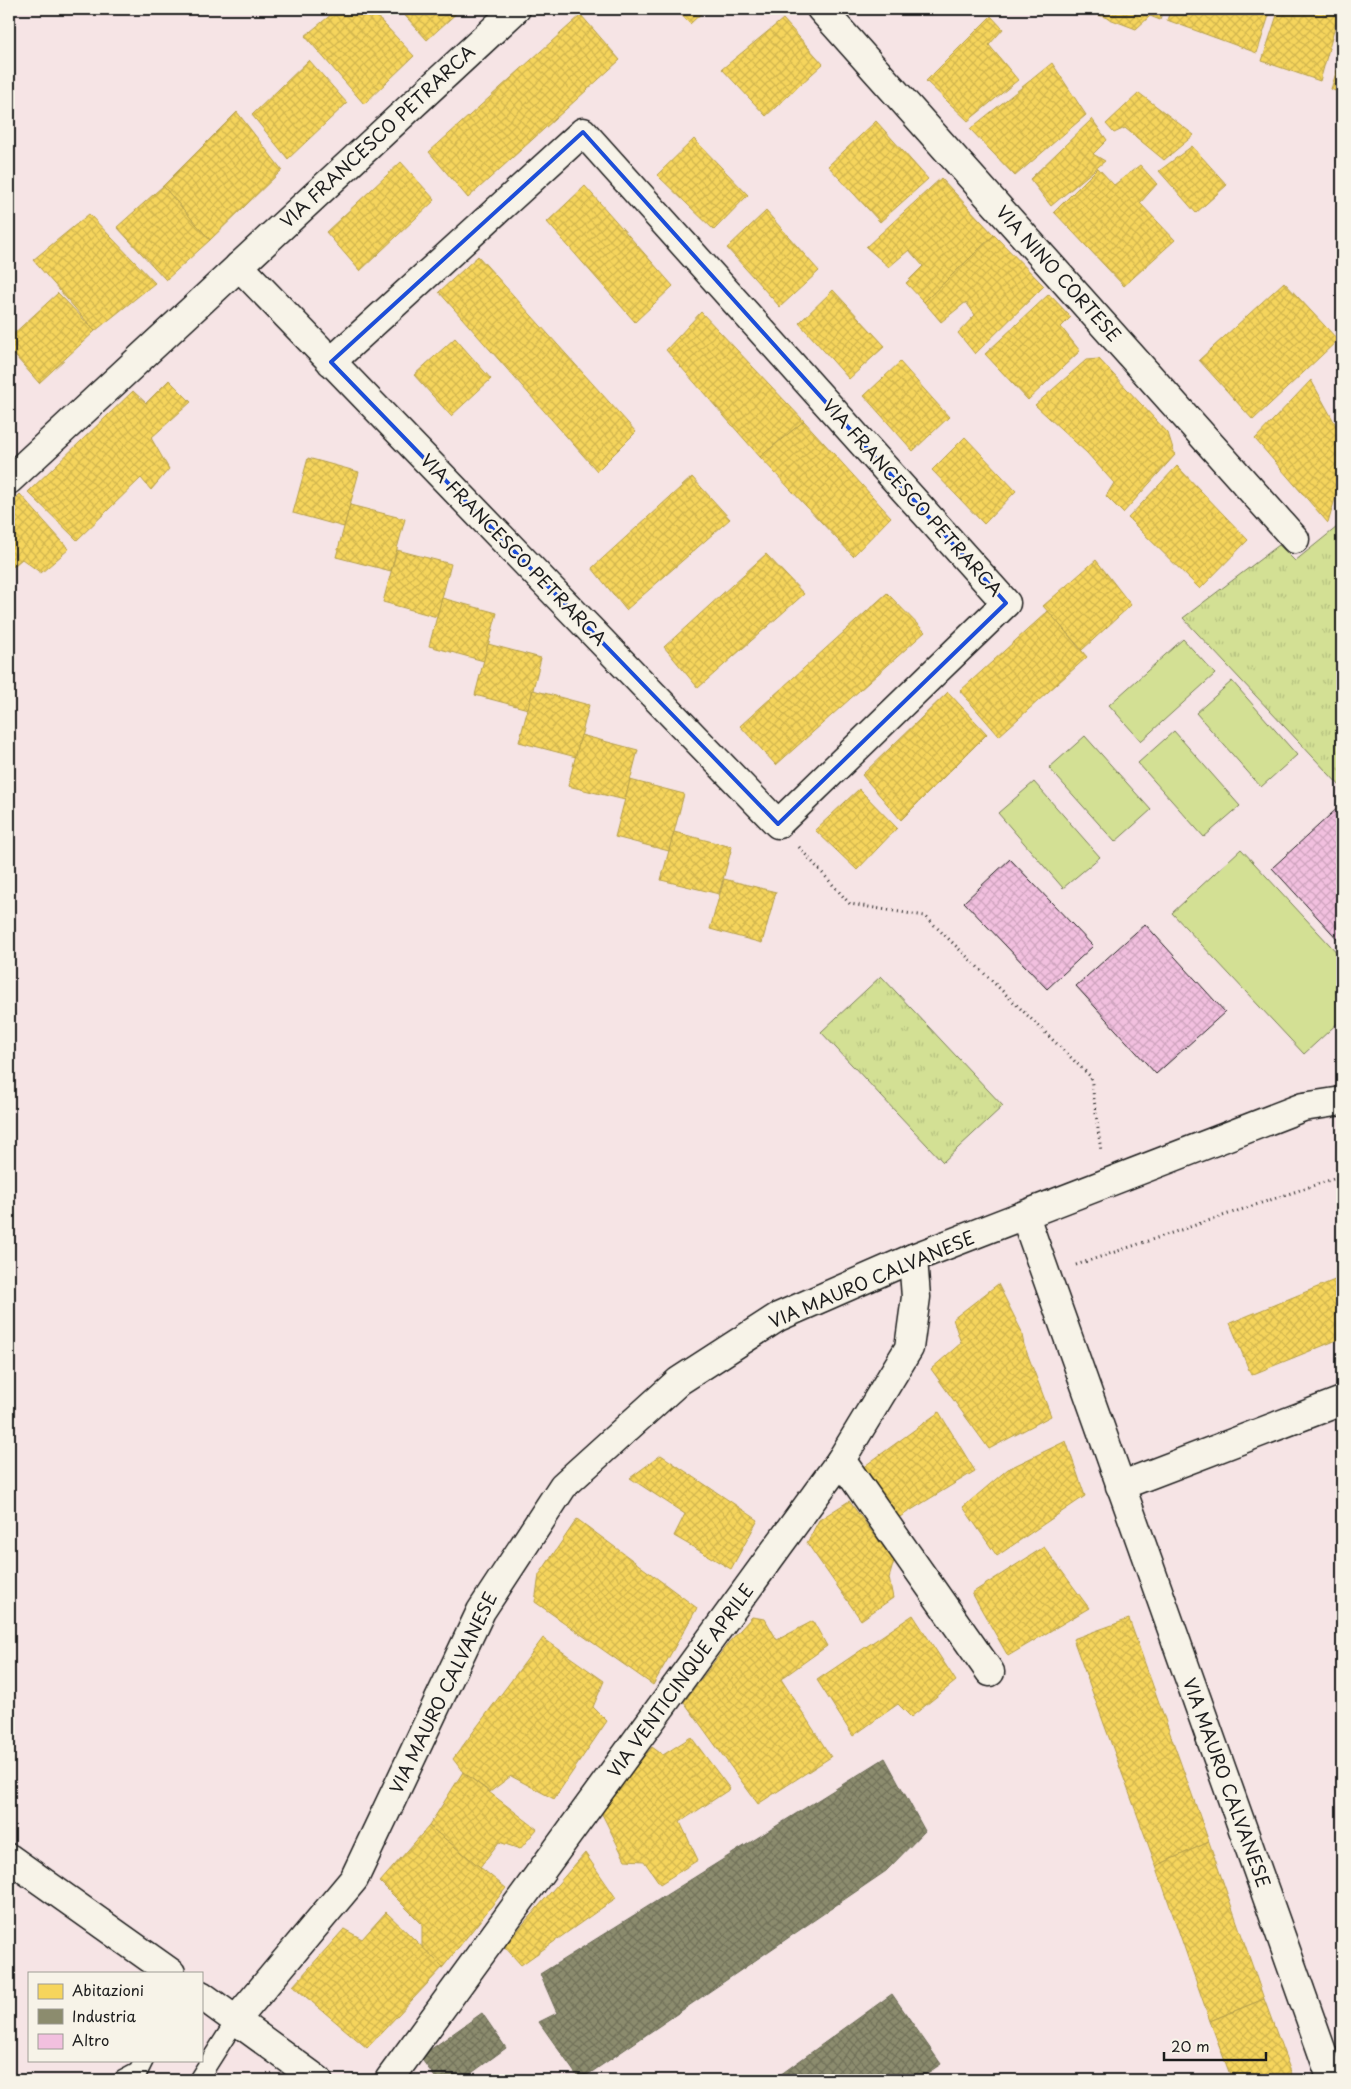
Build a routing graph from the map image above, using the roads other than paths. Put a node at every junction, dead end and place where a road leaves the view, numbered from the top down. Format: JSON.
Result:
{"nodes":[{"id":1,"x":516,"y":9,"type":"edge"},
{"id":2,"x":821,"y":9,"type":"edge"},
{"id":3,"x":239,"y":266,"type":"junction"},
{"id":4,"x":331,"y":362,"type":"junction"},
{"id":5,"x":9,"y":480,"type":"edge"},
{"id":6,"x":1295,"y":539,"type":"dead end"},
{"id":7,"x":1342,"y":1100,"type":"edge"},
{"id":8,"x":1025,"y":1216,"type":"junction"},
{"id":9,"x":914,"y":1258,"type":"junction"},
{"id":10,"x":1342,"y":1401,"type":"edge"},
{"id":11,"x":841,"y":1460,"type":"junction"},
{"id":12,"x":1120,"y":1486,"type":"junction"},
{"id":13,"x":990,"y":1672,"type":"dead end"},
{"id":14,"x":9,"y":1858,"type":"edge"},
{"id":15,"x":170,"y":1972,"type":"edge"},
{"id":16,"x":202,"y":1996,"type":"edge"},
{"id":17,"x":236,"y":2020,"type":"junction"},
{"id":18,"x":143,"y":2062,"type":"edge"},
{"id":19,"x":123,"y":2080,"type":"edge"},
{"id":20,"x":198,"y":2080,"type":"edge"},
{"id":21,"x":318,"y":2080,"type":"edge"},
{"id":22,"x":389,"y":2080,"type":"edge"},
{"id":23,"x":1332,"y":2080,"type":"edge"}],
"edges":[{"from":1,"to":3,"type":"street","name":"VIA FRANCESCO PETRARCA"},
{"from":2,"to":6,"type":"street","name":"VIA NINO CORTESE"},
{"from":3,"to":4,"type":"street","name":"VIA FRANCESCO PETRARCA"},
{"from":3,"to":5,"type":"street","name":"VIA FRANCESCO PETRARCA"},
{"from":4,"to":4,"type":"street","name":"VIA FRANCESCO PETRARCA"},
{"from":7,"to":8,"type":"street","name":"VIA MAURO CALVANESE"},
{"from":8,"to":9,"type":"street","name":"VIA MAURO CALVANESE"},
{"from":8,"to":12,"type":"street","name":"VIA MAURO CALVANESE"},
{"from":9,"to":11,"type":"street","name":"VIA VENTICINQUE APRILE"},
{"from":9,"to":17,"type":"street","name":"VIA MAURO CALVANESE"},
{"from":10,"to":12,"type":"street"},
{"from":11,"to":13,"type":"street"},
{"from":11,"to":22,"type":"street","name":"VIA VENTICINQUE APRILE"},
{"from":12,"to":23,"type":"street","name":"VIA MAURO CALVANESE"},
{"from":14,"to":15,"type":"street"},
{"from":16,"to":17,"type":"street"},
{"from":17,"to":20,"type":"lane"},
{"from":17,"to":21,"type":"street"},
{"from":18,"to":19,"type":"lane"}]}
